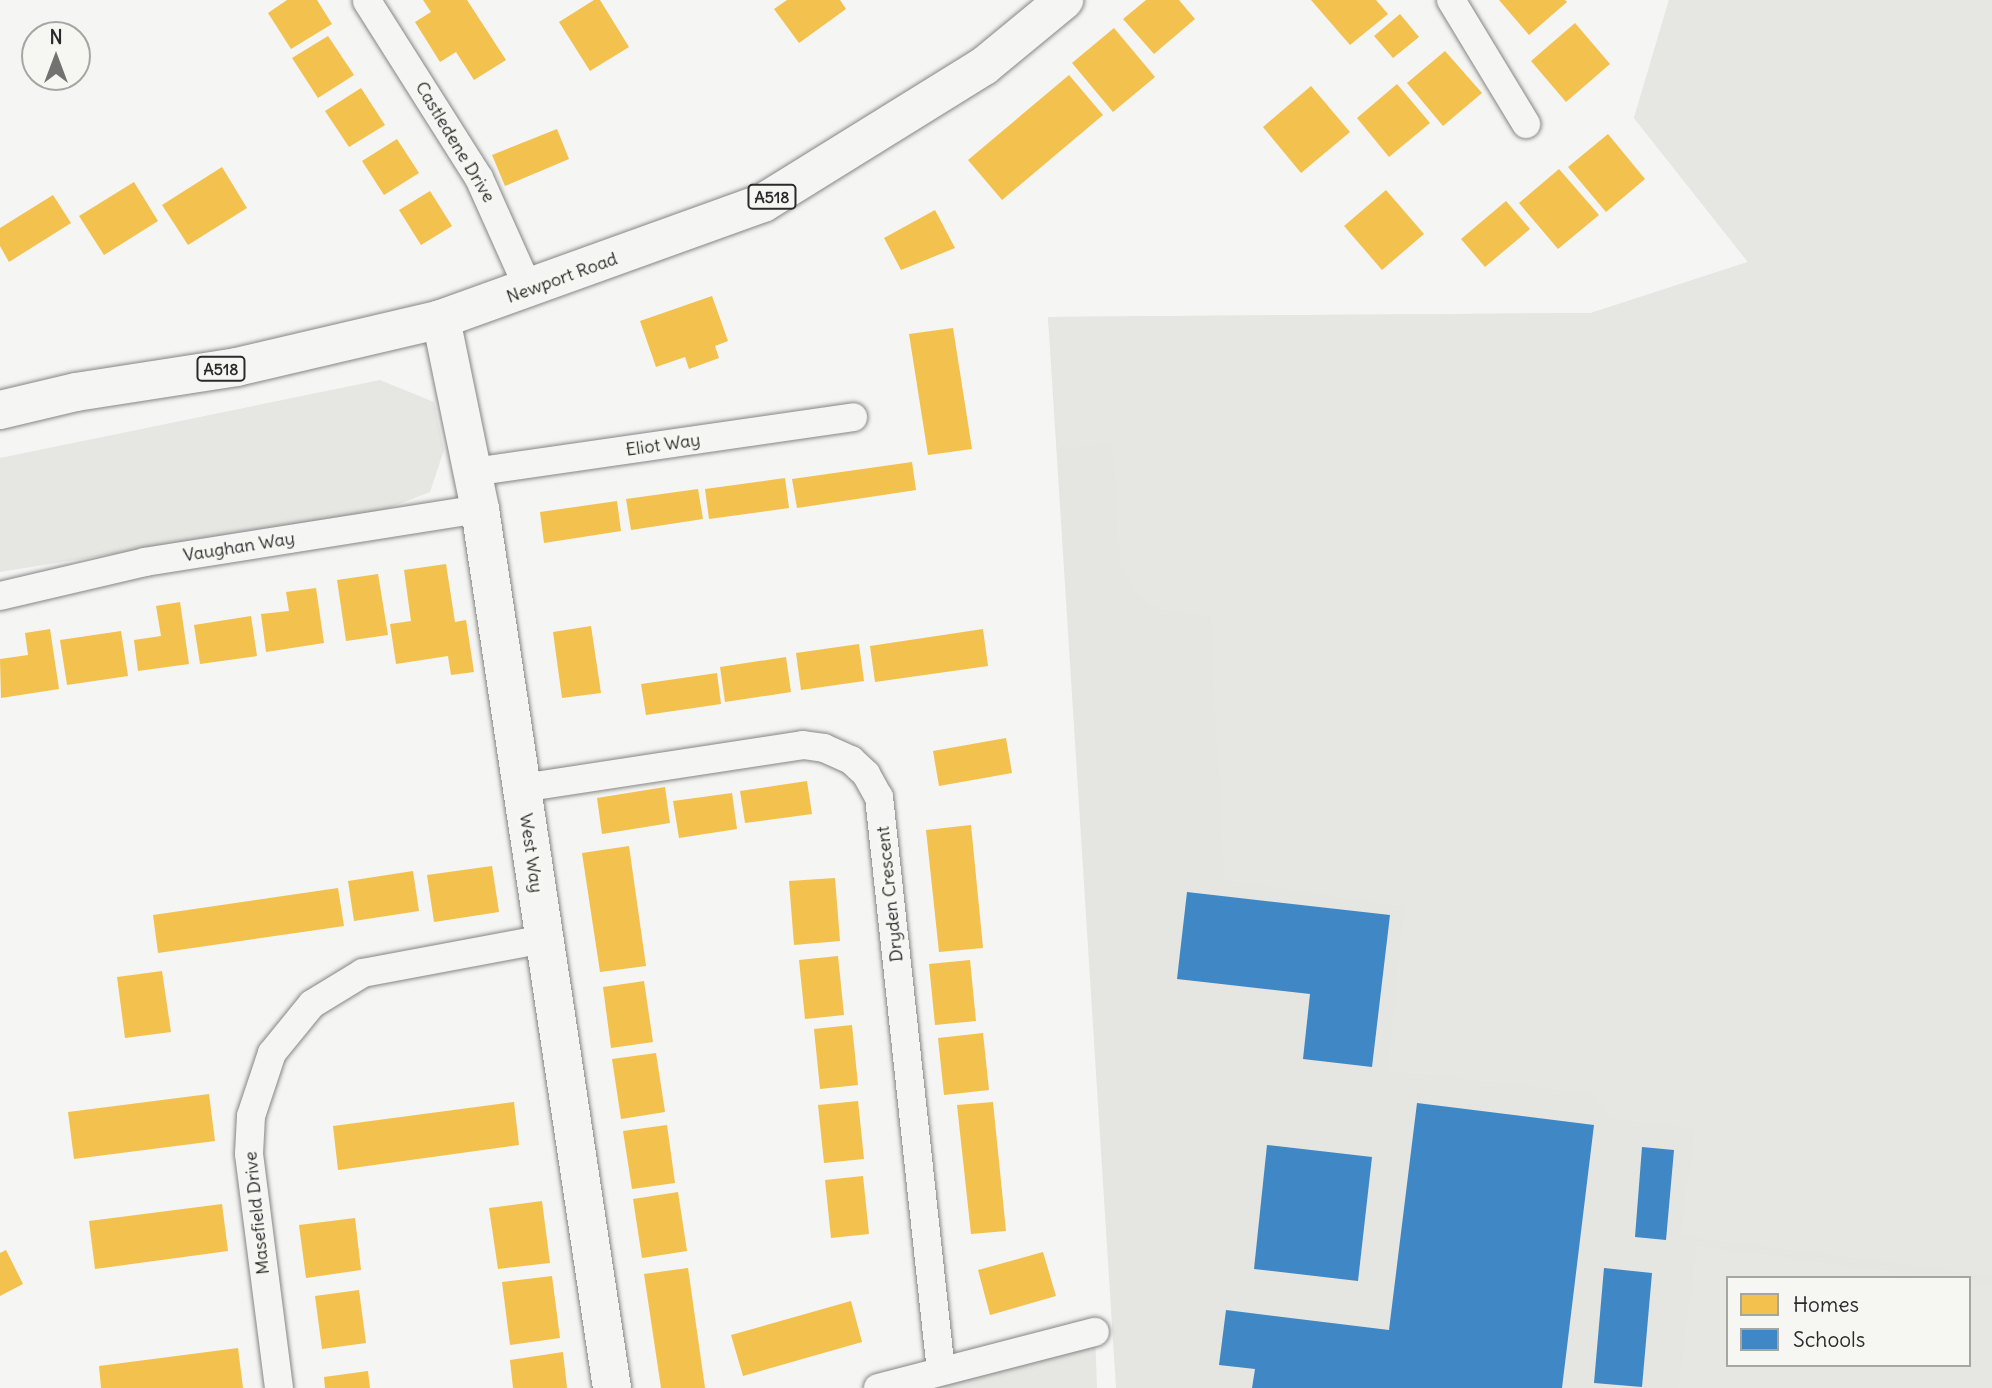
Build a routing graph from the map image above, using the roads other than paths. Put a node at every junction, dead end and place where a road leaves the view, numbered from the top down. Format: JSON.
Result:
{"nodes":[{"id":1,"x":1064,"y":0,"type":"edge"},
{"id":2,"x":1451,"y":0,"type":"edge"},
{"id":3,"x":367,"y":1,"type":"edge"},
{"id":4,"x":1526,"y":124,"type":"dead end"},
{"id":5,"x":529,"y":290,"type":"junction"},
{"id":6,"x":441,"y":319,"type":"junction"},
{"id":7,"x":0,"y":410,"type":"edge"},
{"id":8,"x":853,"y":417,"type":"dead end"},
{"id":9,"x":477,"y":491,"type":"junction"},
{"id":10,"x":0,"y":596,"type":"edge"},
{"id":11,"x":522,"y":788,"type":"junction"},
{"id":12,"x":544,"y":939,"type":"junction"},
{"id":13,"x":1095,"y":1332,"type":"dead end"},
{"id":14,"x":942,"y":1371,"type":"junction"},
{"id":15,"x":279,"y":1388,"type":"edge"},
{"id":16,"x":612,"y":1388,"type":"edge"},
{"id":17,"x":878,"y":1388,"type":"edge"}],
"edges":[{"from":1,"to":5,"type":"main road","name":"Newport Road","number":"A518"},
{"from":2,"to":4,"type":"street"},
{"from":3,"to":5,"type":"street","name":"Castledene Drive"},
{"from":5,"to":6,"type":"main road","name":"Newport Road","number":"A518"},
{"from":6,"to":7,"type":"main road","name":"Newport Road","number":"A518"},
{"from":6,"to":9,"type":"main road","name":"West Way"},
{"from":8,"to":9,"type":"street","name":"Eliot Way"},
{"from":9,"to":10,"type":"street","name":"Vaughan Way"},
{"from":9,"to":11,"type":"main road","name":"West Way"},
{"from":11,"to":12,"type":"main road","name":"West Way"},
{"from":11,"to":14,"type":"street","name":"Dryden Crescent"},
{"from":12,"to":15,"type":"street","name":"Masefield Drive"},
{"from":12,"to":16,"type":"main road","name":"West Way"},
{"from":13,"to":14,"type":"street"},
{"from":14,"to":17,"type":"street"}]}
